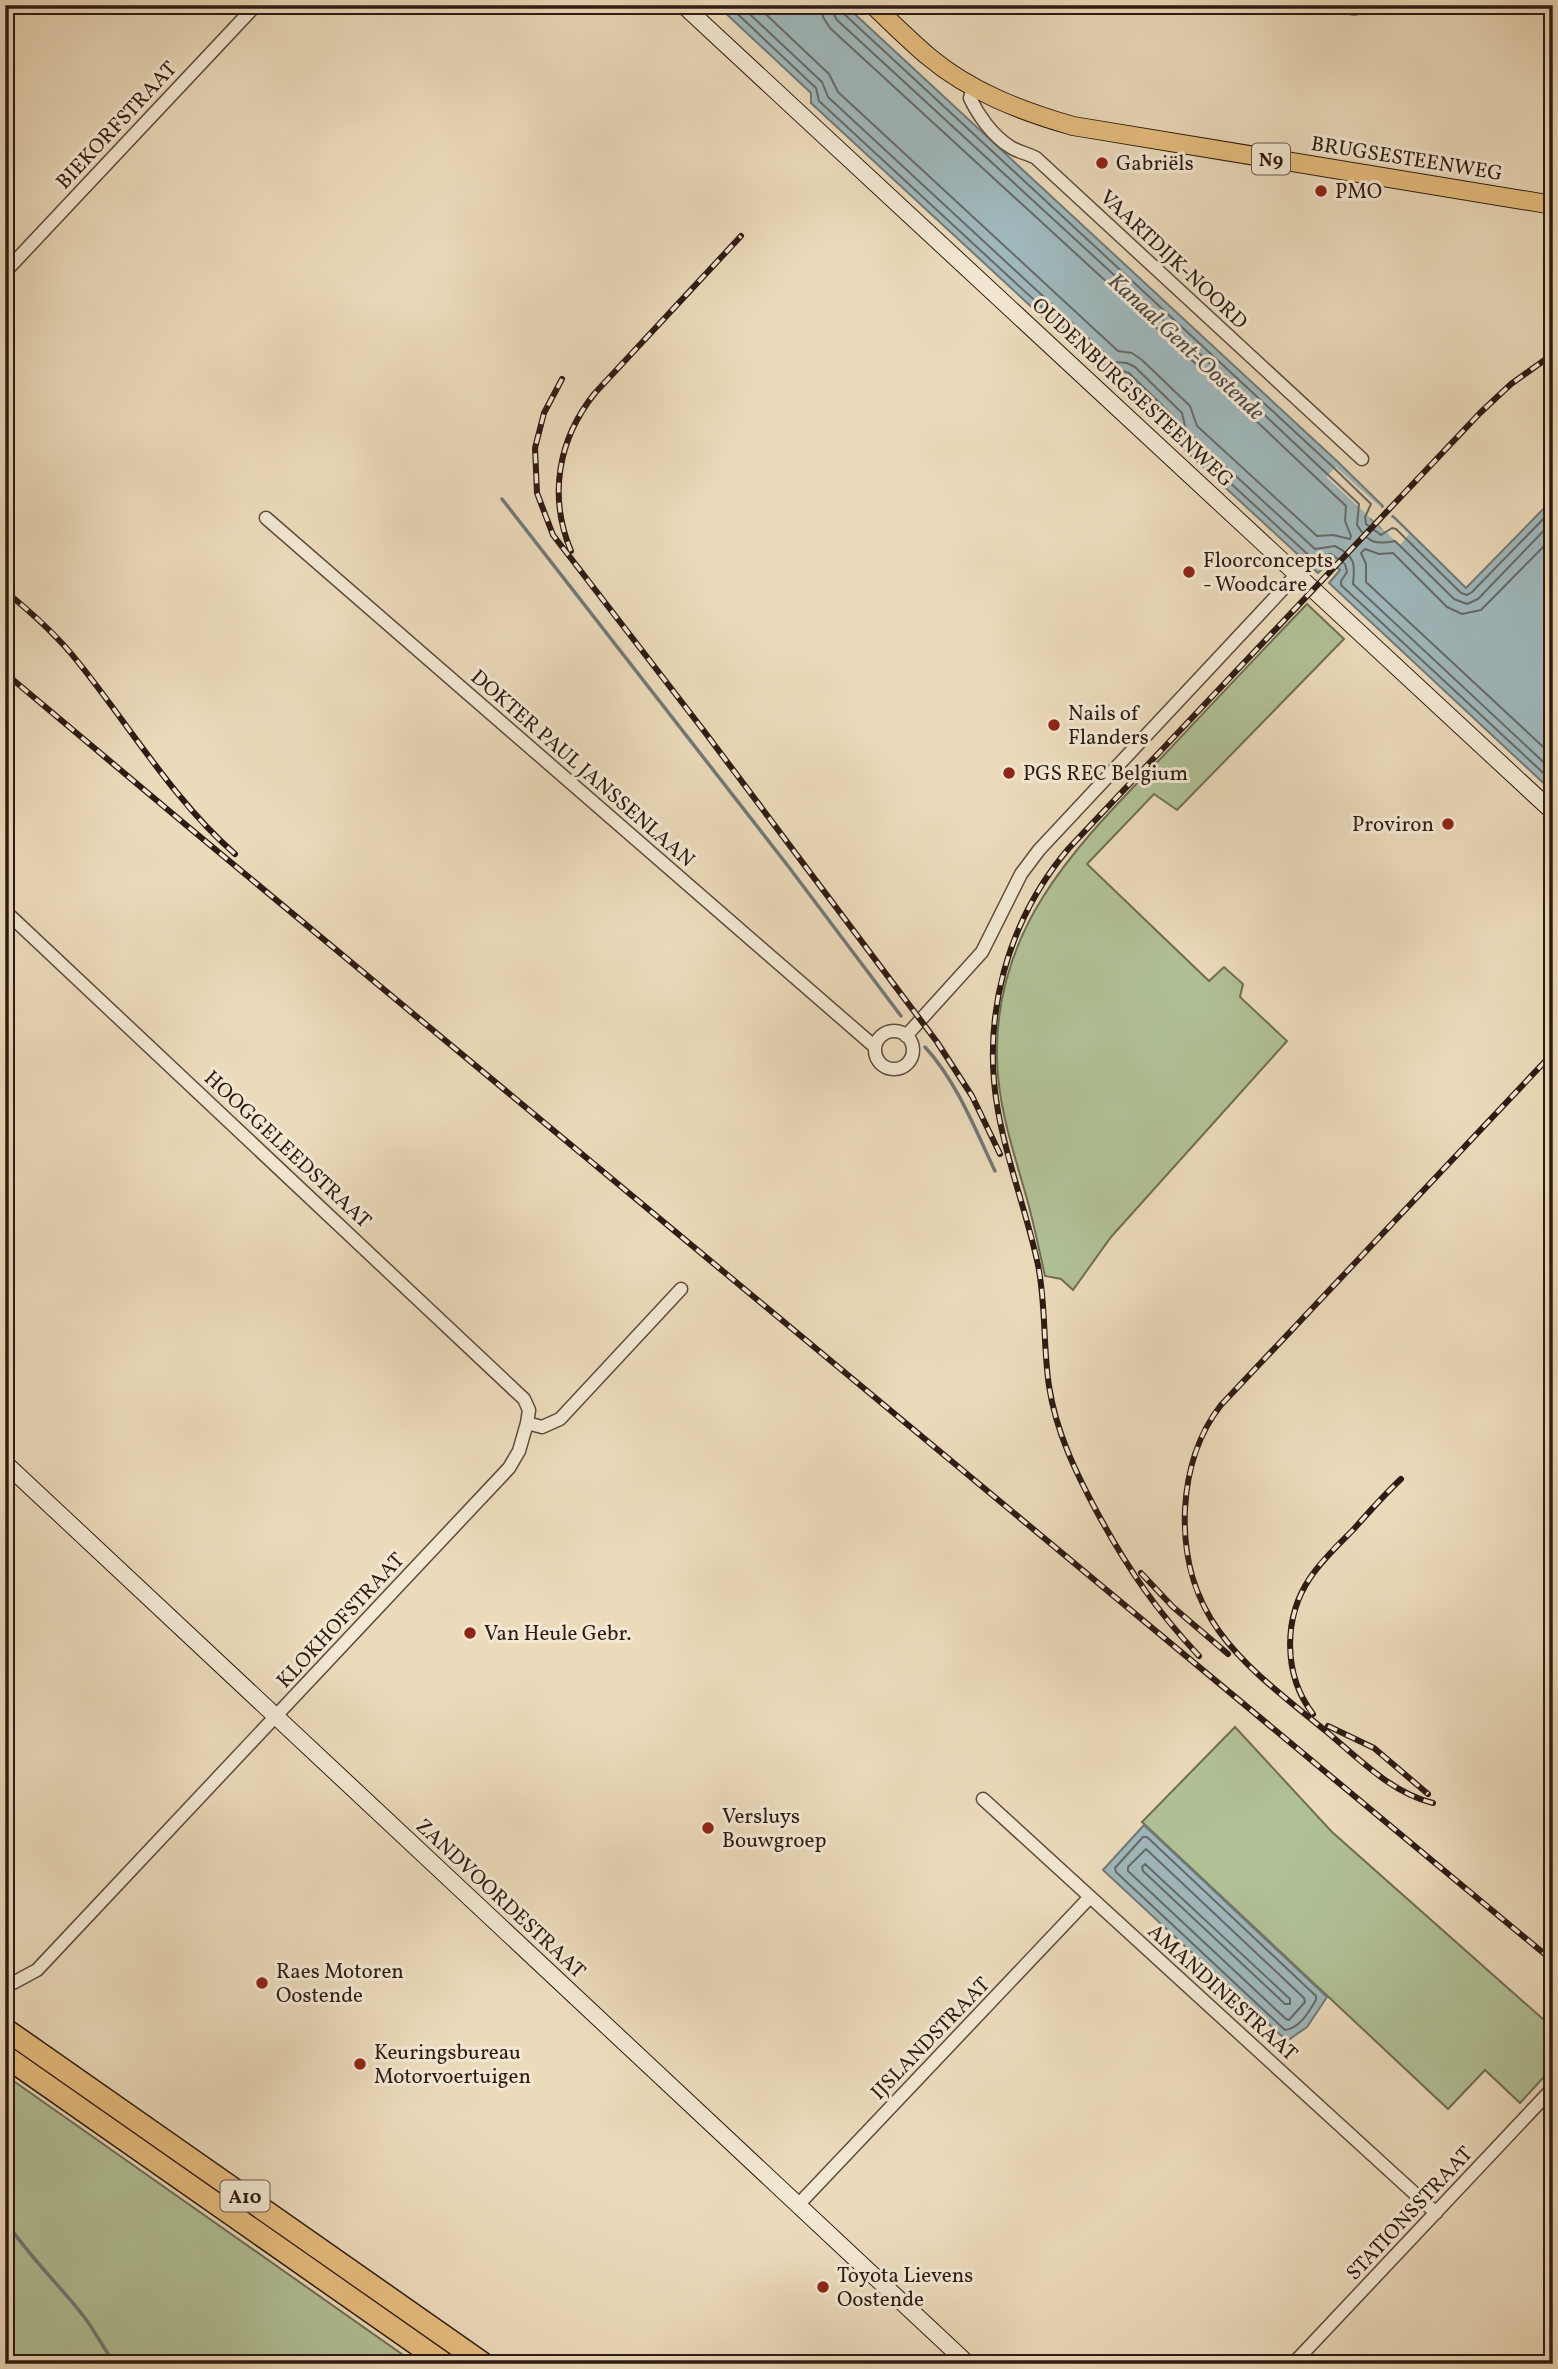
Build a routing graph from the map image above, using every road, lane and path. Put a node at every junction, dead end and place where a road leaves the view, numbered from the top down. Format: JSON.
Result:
{"nodes":[{"id":1,"x":256,"y":5,"type":"edge"},
{"id":2,"x":683,"y":5,"type":"edge"},
{"id":3,"x":873,"y":5,"type":"edge"},
{"id":4,"x":973,"y":87,"type":"junction"},
{"id":5,"x":1553,"y":205,"type":"edge"},
{"id":6,"x":5,"y":272,"type":"edge"},
{"id":7,"x":1362,"y":459,"type":"dead end"},
{"id":8,"x":266,"y":518,"type":"dead end"},
{"id":9,"x":1297,"y":574,"type":"junction"},
{"id":10,"x":1553,"y":812,"type":"edge"},
{"id":11,"x":5,"y":911,"type":"edge"},
{"id":12,"x":906,"y":1036,"type":"junction"},
{"id":13,"x":875,"y":1047,"type":"junction"},
{"id":14,"x":681,"y":1289,"type":"dead end"},
{"id":15,"x":527,"y":1423,"type":"junction"},
{"id":16,"x":5,"y":1463,"type":"edge"},
{"id":17,"x":277,"y":1716,"type":"junction"},
{"id":18,"x":984,"y":1799,"type":"dead end"},
{"id":19,"x":1090,"y":1897,"type":"junction"},
{"id":20,"x":13,"y":1983,"type":"dead end"},
{"id":21,"x":5,"y":2029,"type":"edge"},
{"id":22,"x":5,"y":2056,"type":"edge"},
{"id":23,"x":1553,"y":2088,"type":"edge"},
{"id":24,"x":798,"y":2205,"type":"junction"},
{"id":25,"x":1436,"y":2213,"type":"junction"},
{"id":26,"x":445,"y":2364,"type":"edge"},
{"id":27,"x":484,"y":2364,"type":"edge"},
{"id":28,"x":968,"y":2364,"type":"edge"},
{"id":29,"x":1293,"y":2364,"type":"edge"}],
"edges":[{"from":1,"to":6,"type":"street","name":"BIEKORFSTRAAT"},
{"from":2,"to":9,"type":"main road","name":"OUDENBURGSESTEENWEG"},
{"from":3,"to":4,"type":"main road","name":"BRUGSESTEENWEG","number":"N9"},
{"from":4,"to":5,"type":"main road","name":"BRUGSESTEENWEG","number":"N9"},
{"from":4,"to":7,"type":"street","name":"VAARTDIJK-NOORD"},
{"from":8,"to":13,"type":"street","name":"DOKTER PAUL JANSSENLAAN"},
{"from":9,"to":10,"type":"main road","name":"OUDENBURGSESTEENWEG"},
{"from":9,"to":12,"type":"street"},
{"from":11,"to":15,"type":"street","name":"HOOGGELEEDSTRAAT"},
{"from":12,"to":13,"type":"street"},
{"from":12,"to":13,"type":"street","name":"DOKTER PAUL JANSSENLAAN"},
{"from":14,"to":15,"type":"street"},
{"from":15,"to":17,"type":"street","name":"KLOKHOFSTRAAT"},
{"from":16,"to":17,"type":"main road","name":"ZANDVOORDESTRAAT"},
{"from":17,"to":20,"type":"street","name":"KLOKHOFSTRAAT"},
{"from":17,"to":24,"type":"main road","name":"ZANDVOORDESTRAAT"},
{"from":18,"to":19,"type":"street","name":"AMANDINESTRAAT"},
{"from":19,"to":24,"type":"street","name":"IJSLANDSTRAAT"},
{"from":19,"to":25,"type":"street","name":"AMANDINESTRAAT"},
{"from":21,"to":27,"type":"highway","number":"A10"},
{"from":22,"to":26,"type":"highway","number":"A10"},
{"from":23,"to":25,"type":"street","name":"STATIONSSTRAAT"},
{"from":24,"to":28,"type":"main road","name":"ZANDVOORDESTRAAT"},
{"from":25,"to":29,"type":"street","name":"STATIONSSTRAAT"}]}
